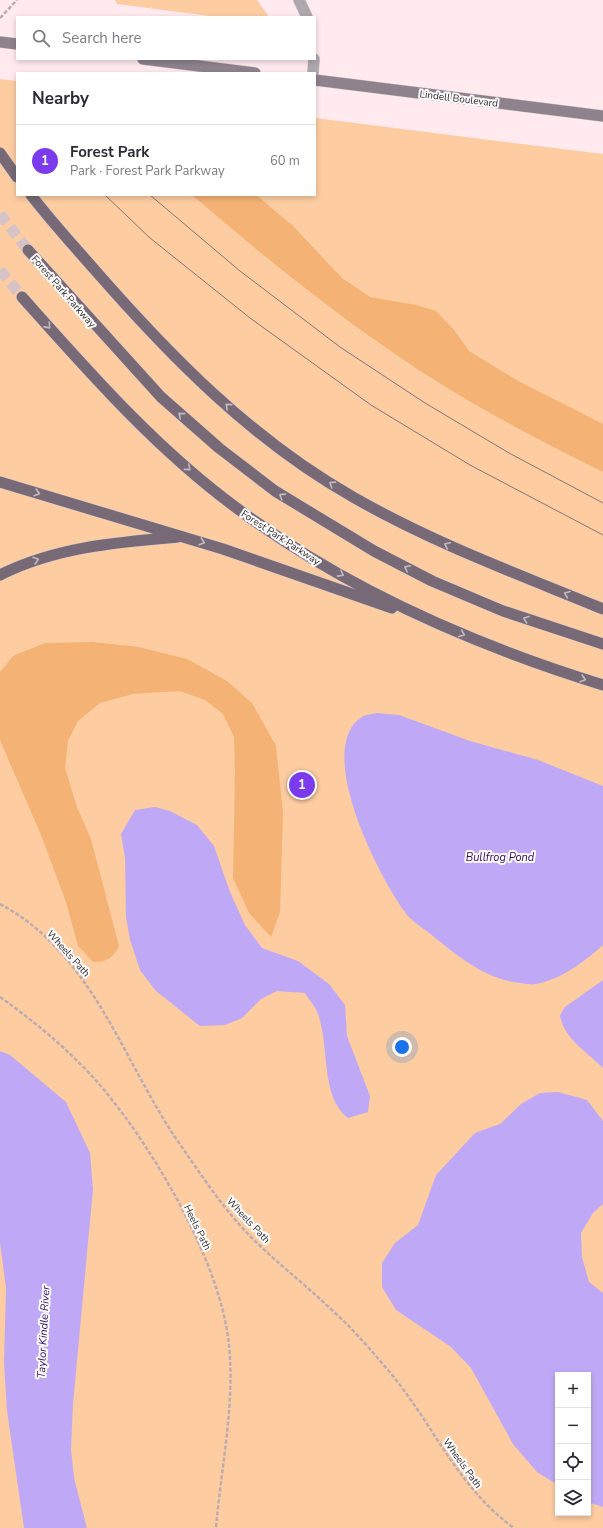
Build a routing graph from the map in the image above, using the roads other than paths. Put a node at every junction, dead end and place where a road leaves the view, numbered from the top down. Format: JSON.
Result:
{"nodes":[{"id":1,"x":298,"y":0,"type":"edge"},
{"id":2,"x":306,"y":16,"type":"edge"},
{"id":3,"x":0,"y":42,"type":"edge"},
{"id":4,"x":16,"y":44,"type":"edge"},
{"id":5,"x":151,"y":60,"type":"edge"},
{"id":6,"x":314,"y":60,"type":"edge"},
{"id":7,"x":248,"y":72,"type":"edge"},
{"id":8,"x":314,"y":72,"type":"edge"},
{"id":9,"x":316,"y":80,"type":"edge"},
{"id":10,"x":603,"y":116,"type":"edge"},
{"id":11,"x":0,"y":153,"type":"edge"},
{"id":12,"x":16,"y":176,"type":"edge"},
{"id":13,"x":32,"y":196,"type":"edge"},
{"id":14,"x":28,"y":250,"type":"tunnel mouth"},
{"id":15,"x":22,"y":297,"type":"tunnel mouth"},
{"id":16,"x":0,"y":482,"type":"edge"},
{"id":17,"x":185,"y":537,"type":"junction"},
{"id":18,"x":0,"y":575,"type":"edge"},
{"id":19,"x":603,"y":609,"type":"edge"},
{"id":20,"x":426,"y":619,"type":"junction"},
{"id":21,"x":603,"y":644,"type":"edge"},
{"id":22,"x":603,"y":685,"type":"edge"}],
"edges":[{"from":1,"to":2,"type":"street"},
{"from":3,"to":4,"type":"main road"},
{"from":5,"to":7,"type":"main road"},
{"from":6,"to":8,"type":"street"},
{"from":9,"to":10,"type":"main road","name":"Lindell Boulevard"},
{"from":11,"to":12,"type":"main road"},
{"from":19,"to":13,"type":"main road","one_way":true},
{"from":21,"to":14,"type":"main road","name":"Forest Park Parkway","one_way":true},
{"from":15,"to":20,"type":"main road","name":"Forest Park Parkway","one_way":true},
{"from":16,"to":17,"type":"main road","one_way":true},
{"from":18,"to":17,"type":"main road","one_way":true},
{"from":17,"to":20,"type":"main road","one_way":true},
{"from":20,"to":22,"type":"main road","name":"Forest Park Parkway","one_way":true}]}
